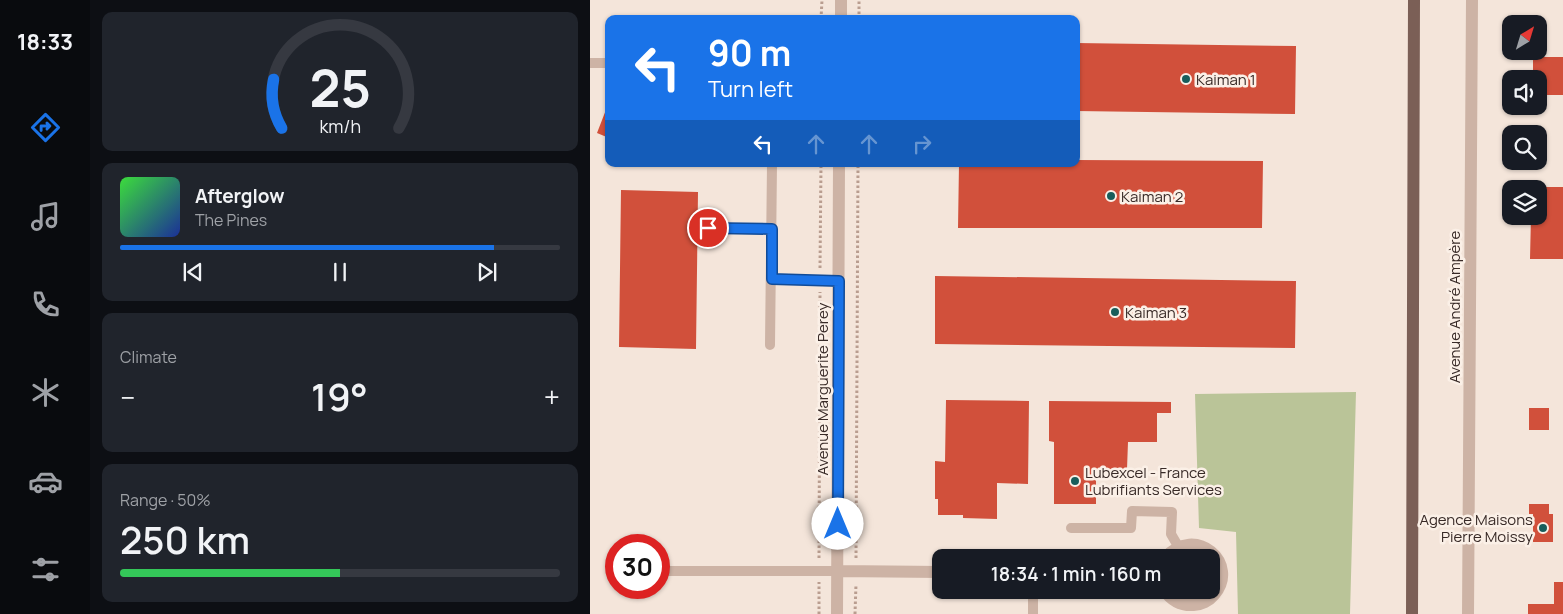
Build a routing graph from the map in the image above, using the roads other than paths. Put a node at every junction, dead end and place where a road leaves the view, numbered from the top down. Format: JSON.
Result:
{"nodes":[{"id":1,"x":841,"y":0,"type":"edge"},
{"id":2,"x":1414,"y":0,"type":"edge"},
{"id":3,"x":1472,"y":0,"type":"edge"},
{"id":4,"x":841,"y":15,"type":"edge"},
{"id":5,"x":590,"y":63,"type":"edge"},
{"id":6,"x":605,"y":63,"type":"edge"},
{"id":7,"x":772,"y":167,"type":"edge"},
{"id":8,"x":840,"y":167,"type":"edge"},
{"id":9,"x":708,"y":228,"type":"dead end"},
{"id":10,"x":772,"y":229,"type":"junction"},
{"id":11,"x":772,"y":279,"type":"junction"},
{"id":12,"x":839,"y":281,"type":"junction"},
{"id":13,"x":770,"y":345,"type":"dead end"},
{"id":14,"x":1071,"y":528,"type":"dead end"},
{"id":15,"x":1178,"y":546,"type":"junction"},
{"id":16,"x":1174,"y":549,"type":"edge"},
{"id":17,"x":1208,"y":549,"type":"edge"},
{"id":18,"x":1220,"y":564,"type":"edge"},
{"id":19,"x":670,"y":571,"type":"edge"},
{"id":20,"x":837,"y":571,"type":"junction"},
{"id":21,"x":932,"y":572,"type":"edge"},
{"id":22,"x":1220,"y":584,"type":"edge"},
{"id":23,"x":1033,"y":599,"type":"edge"},
{"id":24,"x":1172,"y":599,"type":"edge"},
{"id":25,"x":1209,"y":599,"type":"edge"},
{"id":26,"x":837,"y":614,"type":"edge"},
{"id":27,"x":1033,"y":614,"type":"edge"},
{"id":28,"x":1412,"y":614,"type":"edge"},
{"id":29,"x":1468,"y":614,"type":"edge"}],
"edges":[{"from":1,"to":4,"type":"street"},
{"from":2,"to":28,"type":"main road"},
{"from":3,"to":29,"type":"street","name":"Avenue André Ampère"},
{"from":5,"to":6,"type":"lane"},
{"from":7,"to":10,"type":"lane"},
{"from":8,"to":12,"type":"street","name":"Avenue Marguerite Perey"},
{"from":9,"to":10,"type":"lane"},
{"from":10,"to":11,"type":"lane"},
{"from":11,"to":12,"type":"lane"},
{"from":11,"to":13,"type":"lane"},
{"from":12,"to":20,"type":"street","name":"Avenue Marguerite Perey"},
{"from":14,"to":15,"type":"lane"},
{"from":15,"to":16,"type":"street"},
{"from":15,"to":17,"type":"street"},
{"from":18,"to":22,"type":"street"},
{"from":19,"to":20,"type":"lane"},
{"from":20,"to":21,"type":"street"},
{"from":20,"to":26,"type":"street","name":"Avenue Marguerite Perey"},
{"from":23,"to":27,"type":"lane"},
{"from":24,"to":25,"type":"street"}]}
